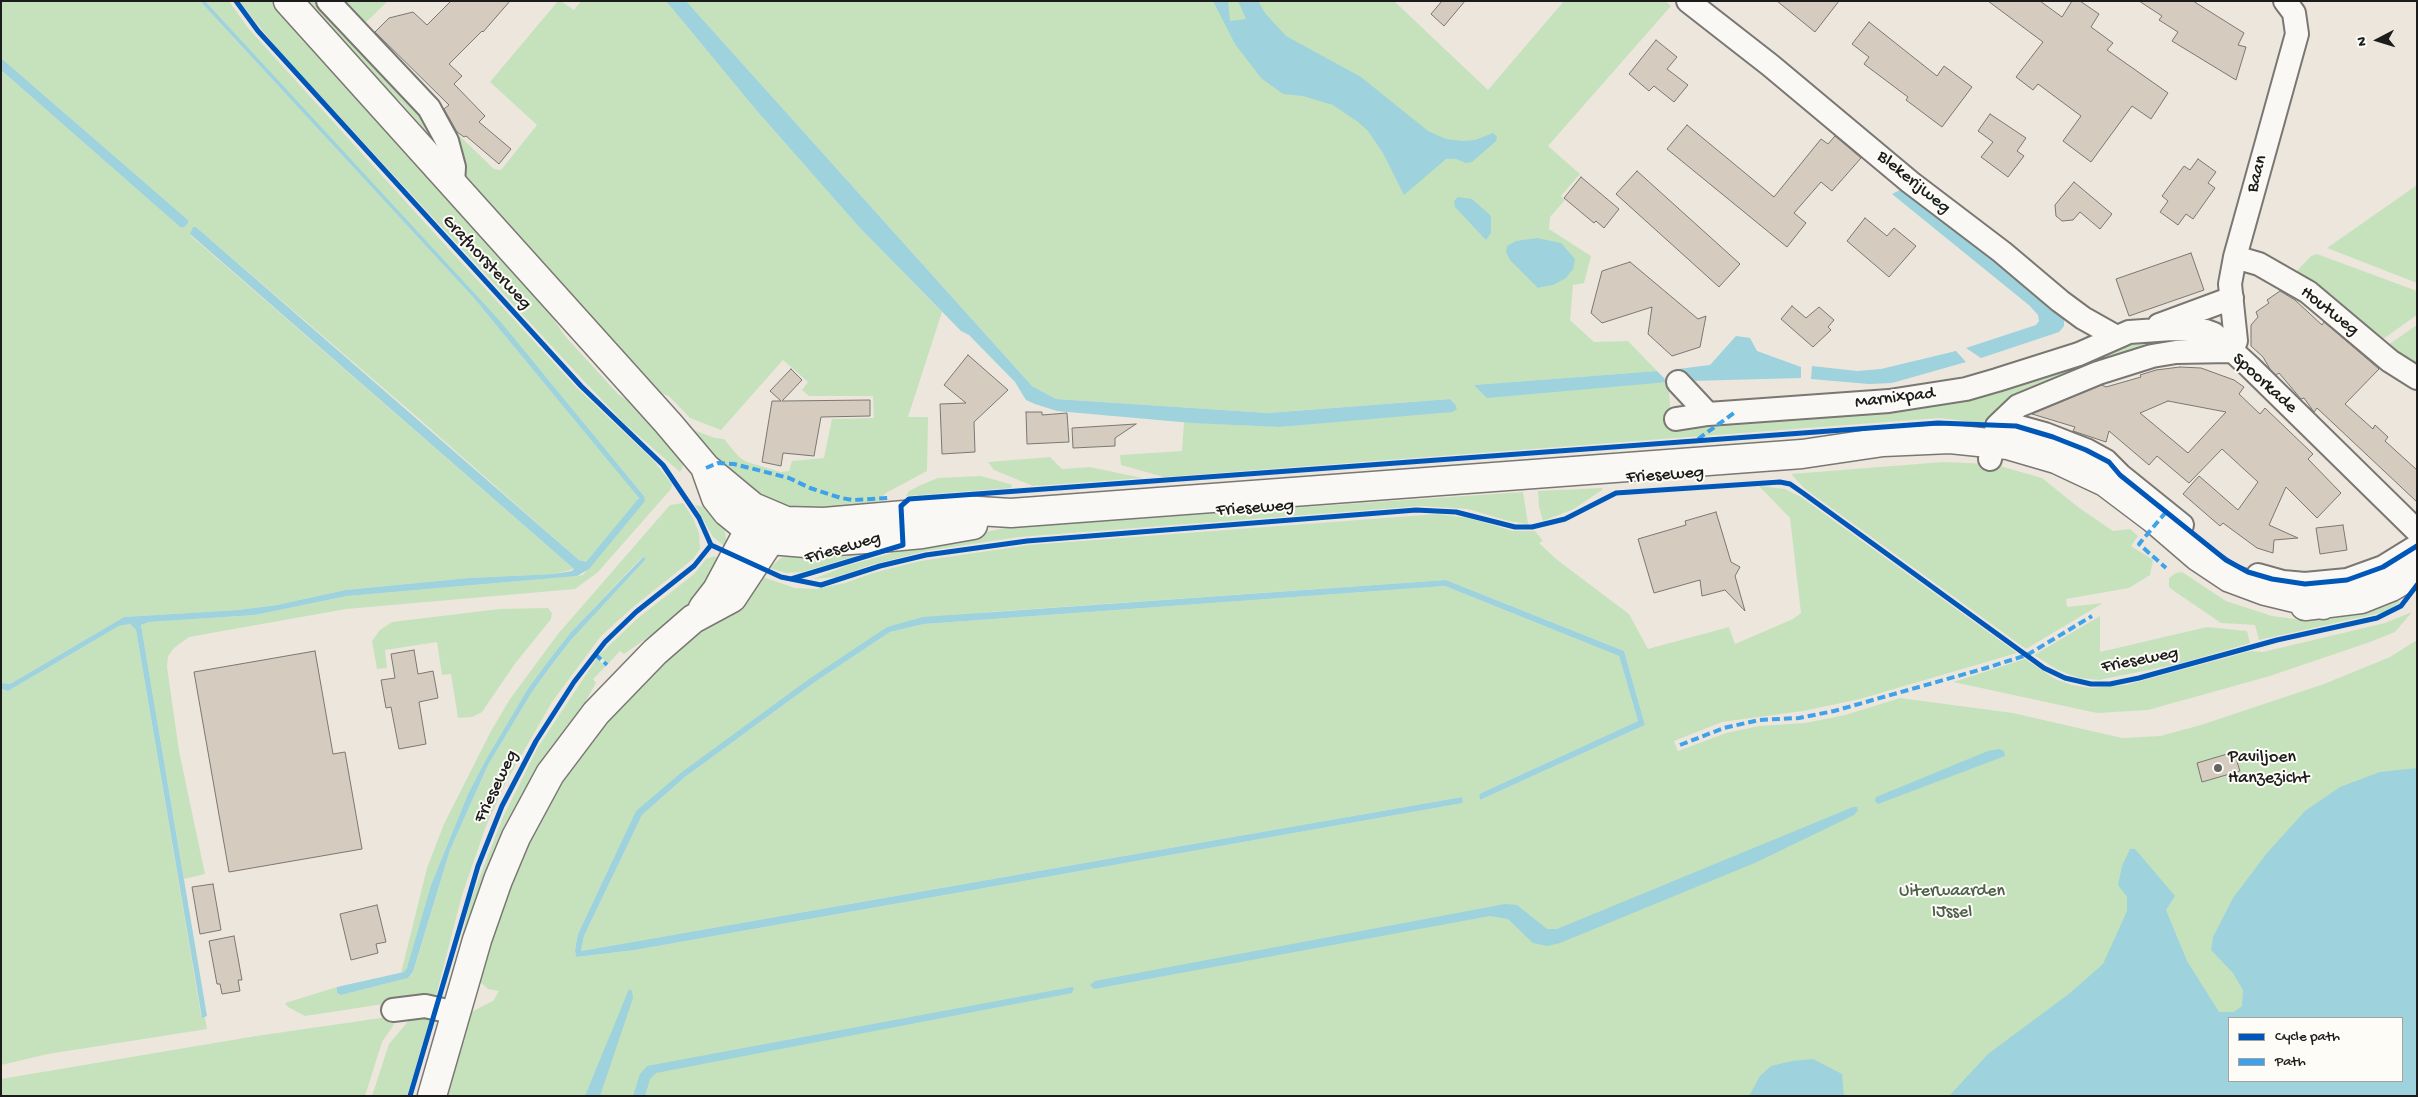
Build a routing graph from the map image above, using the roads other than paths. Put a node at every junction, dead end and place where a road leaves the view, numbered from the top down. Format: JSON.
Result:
{"nodes":[{"id":1,"x":288,"y":1,"type":"edge"},
{"id":2,"x":328,"y":1,"type":"edge"},
{"id":3,"x":1688,"y":1,"type":"edge"},
{"id":4,"x":2284,"y":1,"type":"edge"},
{"id":5,"x":453,"y":184,"type":"junction"},
{"id":6,"x":2236,"y":257,"type":"junction"},
{"id":7,"x":2232,"y":298,"type":"junction"},
{"id":8,"x":2149,"y":329,"type":"junction"},
{"id":9,"x":2115,"y":336,"type":"junction"},
{"id":10,"x":2231,"y":351,"type":"junction"},
{"id":11,"x":2417,"y":378,"type":"edge"},
{"id":12,"x":1678,"y":382,"type":"dead end"},
{"id":13,"x":1708,"y":414,"type":"junction"},
{"id":14,"x":1676,"y":419,"type":"dead end"},
{"id":15,"x":1993,"y":443,"type":"junction"},
{"id":16,"x":2123,"y":496,"type":"junction"},
{"id":17,"x":764,"y":529,"type":"junction"},
{"id":18,"x":2417,"y":531,"type":"edge"},
{"id":19,"x":2417,"y":546,"type":"edge"},
{"id":20,"x":2417,"y":572,"type":"edge"},
{"id":21,"x":393,"y":1010,"type":"dead end"},
{"id":22,"x":456,"y":1013,"type":"junction"},
{"id":23,"x":432,"y":1096,"type":"edge"}],
"edges":[{"from":1,"to":5,"type":"main road","name":"Grafhorsterweg"},
{"from":2,"to":5,"type":"street"},
{"from":3,"to":9,"type":"street","name":"Blekerijweg"},
{"from":4,"to":6,"type":"street","name":"Baan"},
{"from":5,"to":17,"type":"main road","name":"Grafhorsterweg"},
{"from":6,"to":7,"type":"street","name":"Baan"},
{"from":6,"to":11,"type":"street","name":"Houtweg"},
{"from":7,"to":8,"type":"street"},
{"from":7,"to":10,"type":"street","name":"Baan"},
{"from":8,"to":9,"type":"street"},
{"from":8,"to":10,"type":"street"},
{"from":9,"to":13,"type":"street","name":"Marnixpad"},
{"from":10,"to":15,"type":"street","name":"Spoorkade"},
{"from":10,"to":18,"type":"street","name":"Spoorkade"},
{"from":12,"to":13,"type":"street"},
{"from":13,"to":14,"type":"street"},
{"from":15,"to":16,"type":"main road","name":"Frieseweg"},
{"from":15,"to":17,"type":"main road","name":"Frieseweg"},
{"from":16,"to":19,"type":"street"},
{"from":16,"to":20,"type":"main road","name":"Frieseweg"},
{"from":17,"to":22,"type":"main road"},
{"from":21,"to":22,"type":"street"},
{"from":22,"to":23,"type":"main road"}]}
